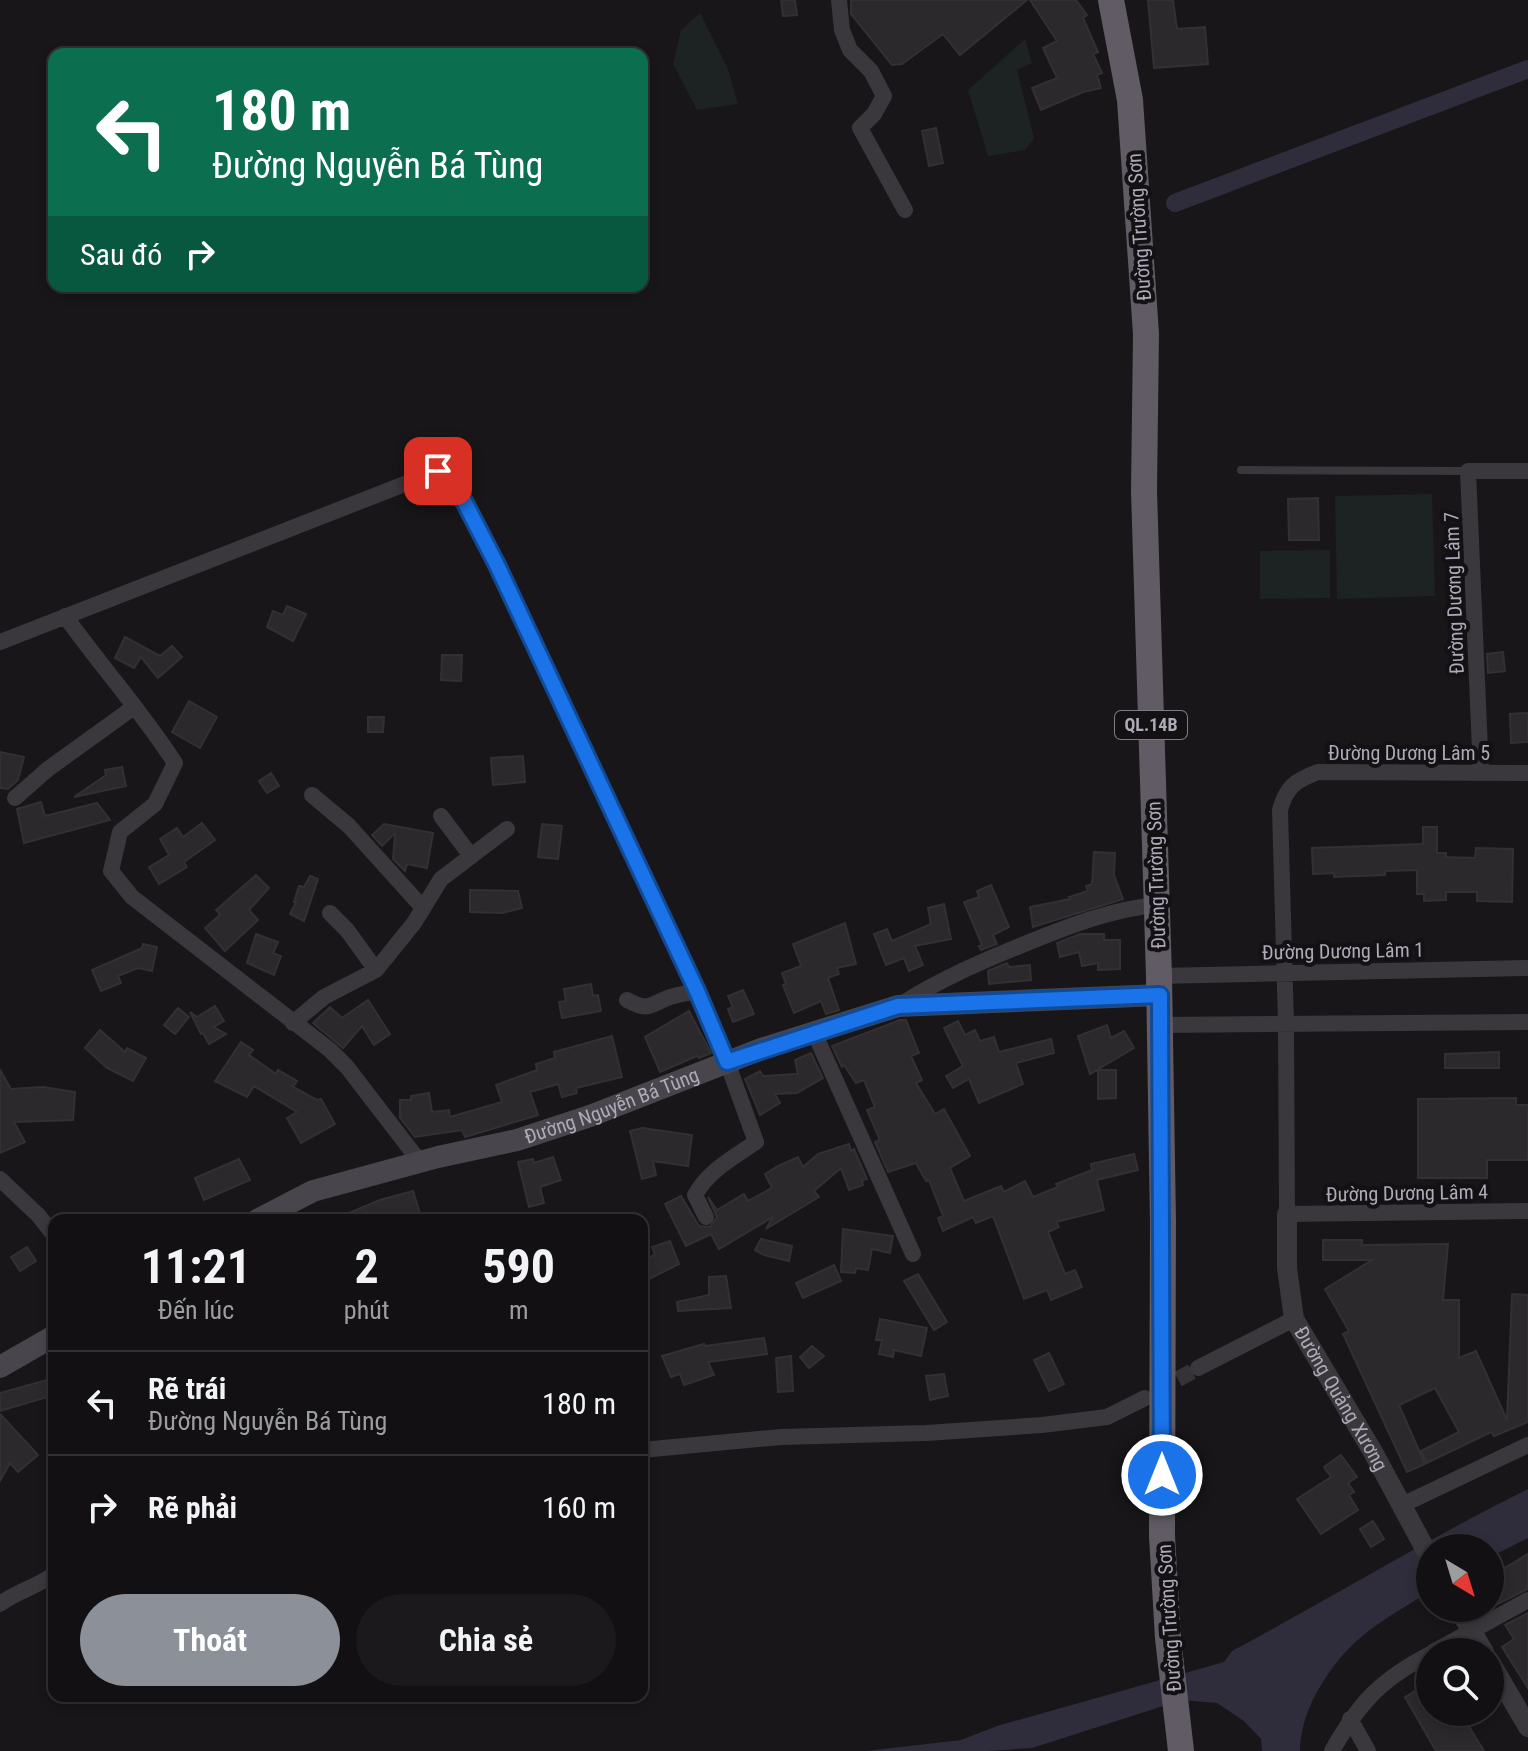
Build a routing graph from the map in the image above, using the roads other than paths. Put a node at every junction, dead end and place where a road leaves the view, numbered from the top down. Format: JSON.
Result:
{"nodes":[{"id":1,"x":839,"y":0,"type":"edge"},
{"id":2,"x":1111,"y":0,"type":"edge"},
{"id":3,"x":905,"y":210,"type":"dead end"},
{"id":4,"x":1241,"y":470,"type":"dead end"},
{"id":5,"x":1468,"y":471,"type":"junction"},
{"id":6,"x":1528,"y":471,"type":"edge"},
{"id":7,"x":65,"y":616,"type":"junction"},
{"id":8,"x":0,"y":642,"type":"edge"},
{"id":9,"x":134,"y":707,"type":"junction"},
{"id":10,"x":1481,"y":773,"type":"junction"},
{"id":11,"x":1528,"y":773,"type":"edge"},
{"id":12,"x":312,"y":795,"type":"dead end"},
{"id":13,"x":15,"y":798,"type":"dead end"},
{"id":14,"x":441,"y":816,"type":"dead end"},
{"id":15,"x":507,"y":829,"type":"dead end"},
{"id":16,"x":471,"y":856,"type":"junction"},
{"id":17,"x":1157,"y":905,"type":"junction"},
{"id":18,"x":423,"y":908,"type":"junction"},
{"id":19,"x":330,"y":913,"type":"dead end"},
{"id":20,"x":1528,"y":968,"type":"edge"},
{"id":21,"x":376,"y":970,"type":"junction"},
{"id":22,"x":1284,"y":972,"type":"junction"},
{"id":23,"x":1160,"y":986,"type":"junction"},
{"id":24,"x":697,"y":991,"type":"junction"},
{"id":25,"x":627,"y":1000,"type":"dead end"},
{"id":26,"x":898,"y":1006,"type":"junction"},
{"id":27,"x":1528,"y":1022,"type":"edge"},
{"id":28,"x":293,"y":1023,"type":"junction"},
{"id":29,"x":1286,"y":1024,"type":"junction"},
{"id":30,"x":1160,"y":1025,"type":"junction"},
{"id":31,"x":814,"y":1032,"type":"junction"},
{"id":32,"x":727,"y":1062,"type":"junction"},
{"id":33,"x":420,"y":1162,"type":"junction"},
{"id":34,"x":0,"y":1179,"type":"edge"},
{"id":35,"x":1528,"y":1211,"type":"edge"},
{"id":36,"x":269,"y":1214,"type":"edge"},
{"id":37,"x":1287,"y":1214,"type":"junction"},
{"id":38,"x":706,"y":1217,"type":"dead end"},
{"id":39,"x":48,"y":1228,"type":"edge"},
{"id":40,"x":913,"y":1254,"type":"dead end"},
{"id":41,"x":1294,"y":1319,"type":"junction"},
{"id":42,"x":48,"y":1339,"type":"edge"},
{"id":43,"x":0,"y":1367,"type":"edge"},
{"id":44,"x":1198,"y":1368,"type":"tunnel mouth"},
{"id":45,"x":1145,"y":1398,"type":"tunnel mouth"},
{"id":46,"x":1528,"y":1445,"type":"edge"},
{"id":47,"x":648,"y":1449,"type":"edge"},
{"id":48,"x":1402,"y":1505,"type":"junction"},
{"id":49,"x":1418,"y":1534,"type":"edge"},
{"id":50,"x":48,"y":1578,"type":"edge"},
{"id":51,"x":1528,"y":1600,"type":"edge"},
{"id":52,"x":0,"y":1604,"type":"edge"},
{"id":53,"x":1467,"y":1622,"type":"edge"},
{"id":54,"x":1472,"y":1631,"type":"junction"},
{"id":55,"x":1459,"y":1638,"type":"edge"},
{"id":56,"x":1476,"y":1638,"type":"edge"},
{"id":57,"x":1416,"y":1661,"type":"edge"},
{"id":58,"x":1504,"y":1686,"type":"edge"},
{"id":59,"x":1350,"y":1719,"type":"junction"},
{"id":60,"x":1528,"y":1727,"type":"edge"},
{"id":61,"x":1181,"y":1751,"type":"edge"},
{"id":62,"x":1332,"y":1751,"type":"edge"},
{"id":63,"x":1368,"y":1751,"type":"edge"}],
"edges":[{"from":1,"to":3,"type":"street"},
{"from":2,"to":17,"type":"highway","name":"Đường Trường Sơn","number":"QL.14B"},
{"from":4,"to":5,"type":"lane"},
{"from":5,"to":6,"type":"street"},
{"from":5,"to":10,"type":"street","name":"Đường Dương Lâm 7"},
{"from":7,"to":8,"type":"street"},
{"from":7,"to":9,"type":"street"},
{"from":7,"to":24,"type":"street"},
{"from":9,"to":13,"type":"street"},
{"from":9,"to":28,"type":"street"},
{"from":10,"to":11,"type":"street","name":"Đường Dương Lâm 5"},
{"from":10,"to":22,"type":"street","name":"Đường Dương Lâm 5"},
{"from":12,"to":18,"type":"street"},
{"from":14,"to":16,"type":"street"},
{"from":15,"to":16,"type":"street"},
{"from":16,"to":18,"type":"street"},
{"from":17,"to":23,"type":"highway","name":"Đường Trường Sơn","number":"QL.14B"},
{"from":17,"to":26,"type":"street"},
{"from":18,"to":21,"type":"street"},
{"from":19,"to":21,"type":"street"},
{"from":20,"to":22,"type":"street","name":"Đường Dương Lâm 1"},
{"from":21,"to":28,"type":"street"},
{"from":22,"to":23,"type":"street","name":"Đường Dương Lâm 1"},
{"from":22,"to":29,"type":"street"},
{"from":23,"to":26,"type":"main road","name":"Đường Nguyễn Bá Tùng"},
{"from":23,"to":30,"type":"highway","name":"Đường Trường Sơn","number":"QL.14B"},
{"from":24,"to":25,"type":"street"},
{"from":24,"to":32,"type":"street"},
{"from":26,"to":31,"type":"main road","name":"Đường Nguyễn Bá Tùng"},
{"from":27,"to":29,"type":"street"},
{"from":28,"to":33,"type":"street"},
{"from":29,"to":30,"type":"street"},
{"from":29,"to":37,"type":"street"},
{"from":30,"to":61,"type":"highway","name":"Đường Trường Sơn","number":"QL.14B"},
{"from":31,"to":32,"type":"main road","name":"Đường Nguyễn Bá Tùng"},
{"from":31,"to":40,"type":"street"},
{"from":32,"to":33,"type":"main road","name":"Đường Nguyễn Bá Tùng"},
{"from":32,"to":38,"type":"street"},
{"from":33,"to":36,"type":"main road","name":"Đường Nguyễn Bá Tùng"},
{"from":34,"to":39,"type":"street"},
{"from":35,"to":37,"type":"street","name":"Đường Dương Lâm 4"},
{"from":37,"to":41,"type":"street","name":"Đường Quảng Xương"},
{"from":41,"to":44,"type":"street"},
{"from":41,"to":48,"type":"street","name":"Đường Quảng Xương"},
{"from":42,"to":43,"type":"main road"},
{"from":45,"to":47,"type":"street"},
{"from":46,"to":48,"type":"street"},
{"from":48,"to":49,"type":"street","name":"Đường Quảng Xương"},
{"from":50,"to":52,"type":"street"},
{"from":51,"to":54,"type":"street"},
{"from":53,"to":54,"type":"street"},
{"from":54,"to":55,"type":"street"},
{"from":54,"to":56,"type":"street"},
{"from":57,"to":59,"type":"street"},
{"from":58,"to":60,"type":"street"},
{"from":59,"to":62,"type":"street"},
{"from":59,"to":63,"type":"street"}]}
